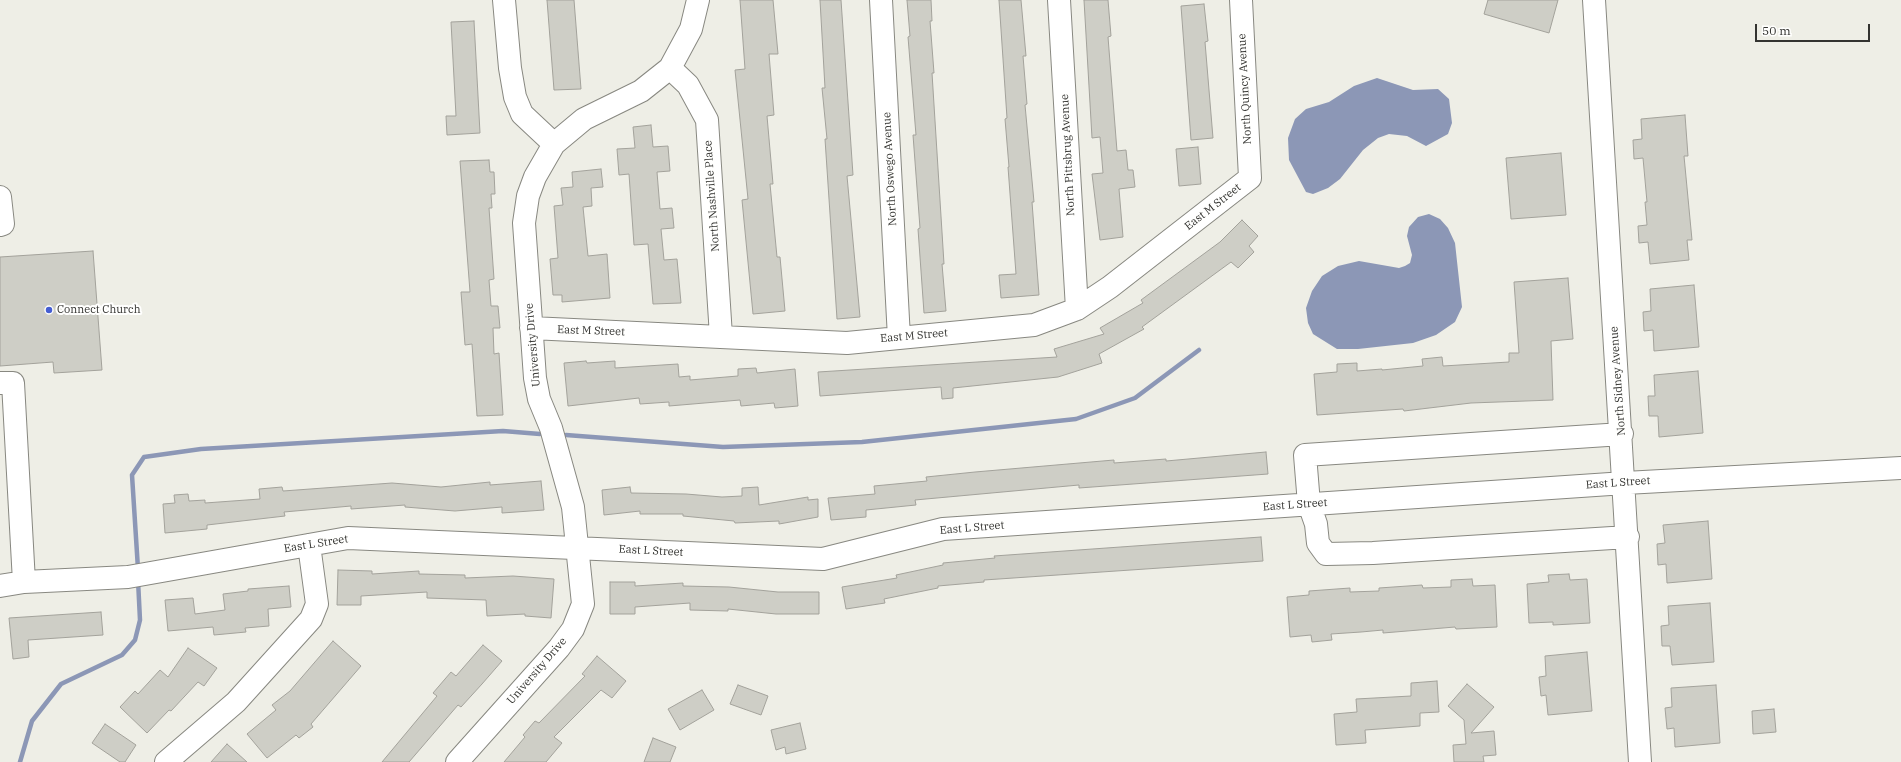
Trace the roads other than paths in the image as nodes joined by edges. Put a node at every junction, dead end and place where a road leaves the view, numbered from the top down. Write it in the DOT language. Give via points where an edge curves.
graph roads {
  1 [pos="504,0"];
  2 [pos="698,0"];
  3 [pos="881,0"];
  4 [pos="1058,0"];
  5 [pos="1241,0"];
  6 [pos="1594,0"];
  7 [pos="670,68"];
  8 [pos="554,144"];
  9 [pos="1250,178"];
  10 [pos="0,197"];
  11 [pos="0,225"];
  12 [pos="1077,309"];
  13 [pos="531,328"];
  14 [pos="721,336"];
  15 [pos="899,338"];
  16 [pos="0,383"];
  17 [pos="1622,434"];
  18 [pos="1901,468"];
  19 [pos="1625,483"];
  20 [pos="1309,504"];
  21 [pos="1628,537"];
  22 [pos="309,545"];
  23 [pos="577,548"];
  24 [pos="24,582"];
  25 [pos="0,586"];
  26 [pos="166,762"];
  27 [pos="457,762"];
  28 [pos="1640,762"];
  1 -- 8 [label="street" via="515,97 522,114"];
  2 -- 7 [label="street, University Drive" via="691,29"];
  3 -- 15 [label="street, North Oswego Avenue"];
  4 -- 12 [label="street, North Pittsbrug Avenue"];
  5 -- 9 [label="street, North Quincy Avenue"];
  6 -- 17 [label="street, North Sidney Avenue"];
  7 -- 8 [label="street, University Drive" via="641,92 584,120"];
  7 -- 14 [label="street, North Nashville Place" via="688,85 707,120"];
  8 -- 13 [label="street, University Drive" via="535,177 528,196 524,223"];
  9 -- 12 [label="street, East M Street" via="1110,287"];
  10 -- 11 [label="street" via="3,224"];
  12 -- 15 [label="street, East M Street" via="1034,325"];
  13 -- 14 [label="street, East M Street"];
  13 -- 23 [label="street, University Drive" via="539,399 551,428 573,507"];
  14 -- 15 [label="street, East M Street" via="847,343"];
  16 -- 24 [label="street" via="13,382"];
  17 -- 19 [label="street, North Sidney Avenue"];
  17 -- 20 [label="street" via="1305,454"];
  18 -- 19 [label="street, East L Street"];
  19 -- 20 [label="street, East L Street"];
  19 -- 21 [label="street, North Sidney Avenue"];
  20 -- 21 [label="street" via="1316,524 1318,543 1326,554"];
  20 -- 23 [label="street, East L Street" via="943,529 823,559"];
  21 -- 28 [label="street, North Sidney Avenue"];
  22 -- 23 [label="street, East L Street" via="348,538"];
  22 -- 24 [label="street, East L Street" via="137,576"];
  22 -- 26 [label="street" via="317,604 311,619 236,702"];
  23 -- 27 [label="street, University Drive" via="583,604 573,629"];
  24 -- 25 [label="street, East L Street"];
}
